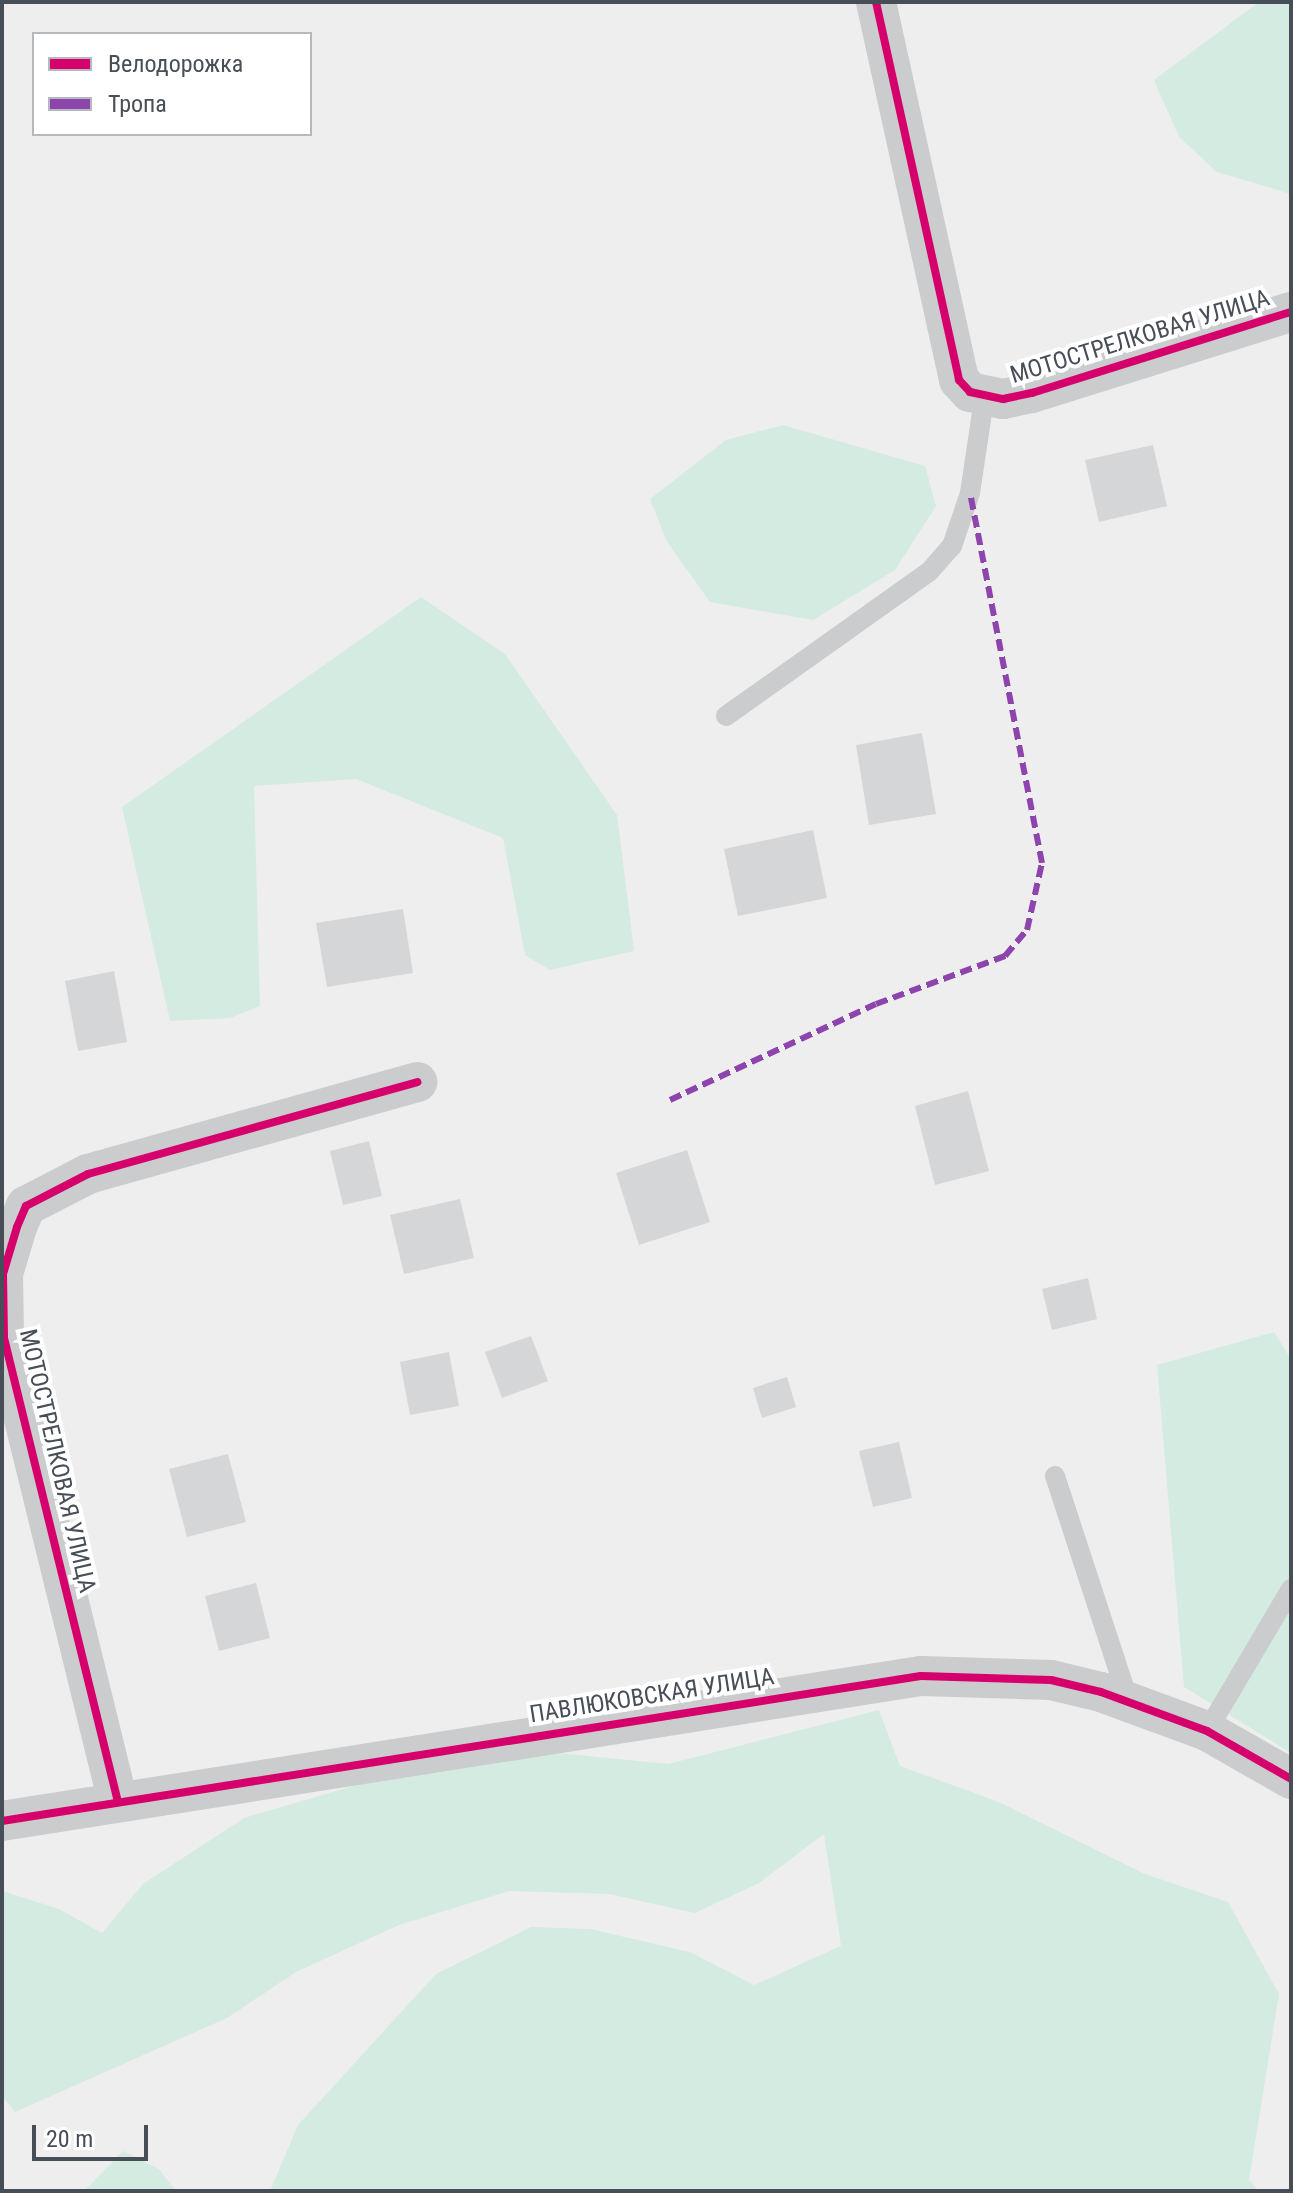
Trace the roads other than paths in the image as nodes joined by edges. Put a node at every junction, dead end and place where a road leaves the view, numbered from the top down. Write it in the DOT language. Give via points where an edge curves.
graph roads {
  1 [pos="876,2"];
  2 [pos="1291,312"];
  3 [pos="972,389"];
  4 [pos="726,716"];
  5 [pos="417,1082"];
  6 [pos="1055,1476"];
  7 [pos="1291,1589"];
  8 [pos="1129,1702"];
  9 [pos="1207,1731"];
  10 [pos="1291,1779"];
  11 [pos="117,1798"];
  12 [pos="2,1821"];
  1 -- 3 [label="street"];
  2 -- 3 [label="street, МОТОСТРЕЛКОВАЯ УЛИЦА" via="1032,393"];
  3 -- 4 [label="lane" via="970,493 952,546 929,572"];
  5 -- 11 [label="street, МОТОСТРЕЛКОВАЯ УЛИЦА" via="88,1174 26,1206 17,1227 3,1274 4,1337"];
  6 -- 8 [label="lane"];
  7 -- 9 [label="lane"];
  8 -- 9 [label="street, ПАВЛЮКОВСКАЯ УЛИЦА"];
  8 -- 11 [label="street, ПАВЛЮКОВСКАЯ УЛИЦА" via="1051,1680 996,1676 860,1682"];
  9 -- 10 [label="street, ПАВЛЮКОВСКАЯ УЛИЦА"];
  11 -- 12 [label="street, ПАВЛЮКОВСКАЯ УЛИЦА"];
}
